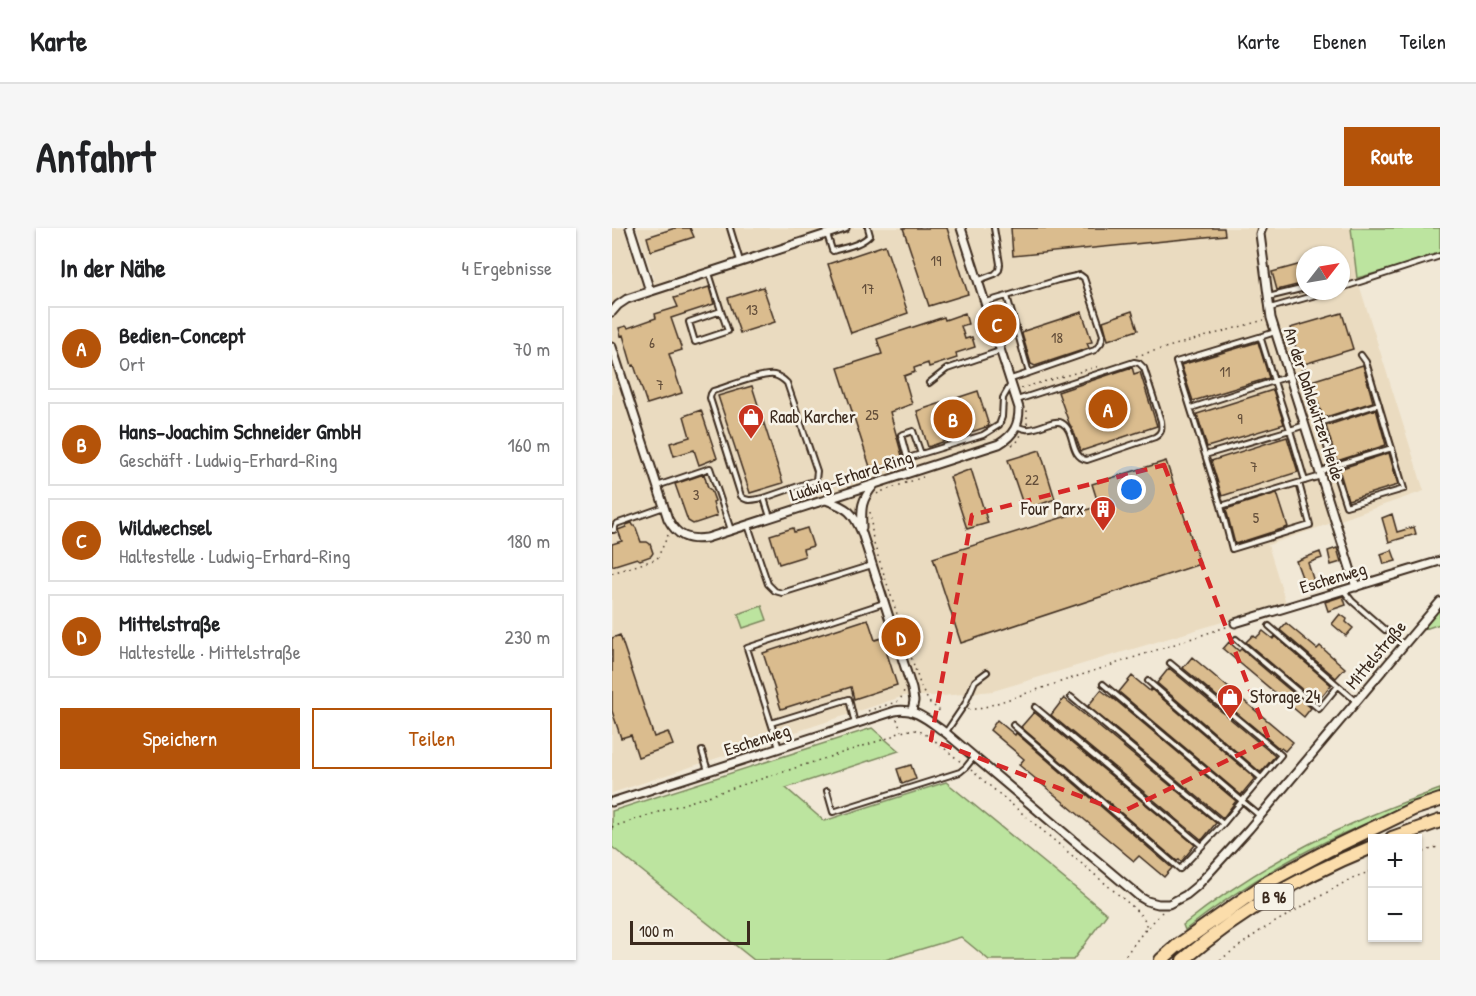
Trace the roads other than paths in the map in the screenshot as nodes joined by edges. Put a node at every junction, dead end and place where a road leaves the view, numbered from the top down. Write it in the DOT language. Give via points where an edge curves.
graph roads {
  1 [pos="630,228"];
  2 [pos="730,228"];
  3 [pos="845,228"];
  4 [pos="868,228"];
  5 [pos="961,228"];
  6 [pos="994,228"];
  7 [pos="1262,228"];
  8 [pos="826,234"];
  9 [pos="1440,256"];
  10 [pos="740,262"];
  11 [pos="709,272"];
  12 [pos="978,280"];
  13 [pos="1350,285"];
  14 [pos="1296,290"];
  15 [pos="650,291"];
  16 [pos="1007,296"];
  17 [pos="1268,297"];
  18 [pos="1298,300"];
  19 [pos="985,302"];
  20 [pos="1270,308"];
  21 [pos="721,311"];
  22 [pos="612,312"];
  23 [pos="1276,332"];
  24 [pos="1259,337"];
  25 [pos="613,351"];
  26 [pos="1001,351"];
  27 [pos="1361,355"];
  28 [pos="1304,372"];
  29 [pos="1029,373"];
  30 [pos="1290,376"];
  31 [pos="1274,381"];
  32 [pos="929,383"];
  33 [pos="1012,384"];
  34 [pos="1021,399"];
  35 [pos="1379,404"];
  36 [pos="1191,408"];
  37 [pos="1320,423"];
  38 [pos="1305,425"];
  39 [pos="1021,428"];
  40 [pos="1290,430"];
  41 [pos="1392,448"];
  42 [pos="921,454"];
  43 [pos="1205,454"];
  44 [pos="908,458"];
  45 [pos="1333,466"];
  46 [pos="911,473"];
  47 [pos="1321,474"];
  48 [pos="1305,481"];
  49 [pos="1299,483"];
  50 [pos="874,485"];
  51 [pos="657,486"];
  52 [pos="764,498"];
  53 [pos="825,500"];
  54 [pos="1221,506"];
  55 [pos="664,507"];
  56 [pos="771,518"];
  57 [pos="748,525"];
  58 [pos="612,530"];
  59 [pos="731,530"];
  60 [pos="862,533"];
  61 [pos="1440,561"];
  62 [pos="873,565"];
  63 [pos="1356,587"];
  64 [pos="1343,591"];
  65 [pos="1440,602"];
  66 [pos="885,603"];
  67 [pos="1235,623"];
  68 [pos="1269,627"];
  69 [pos="1386,630"];
  70 [pos="1236,639"];
  71 [pos="1170,663"];
  72 [pos="987,672"];
  73 [pos="1148,681"];
  74 [pos="1103,684"];
  75 [pos="1338,686"];
  76 [pos="1071,697"];
  77 [pos="1356,701"];
  78 [pos="1035,707"];
  79 [pos="912,711"];
  80 [pos="771,723"];
  81 [pos="855,724"];
  82 [pos="1013,725"];
  83 [pos="946,733"];
  84 [pos="779,748"];
  85 [pos="702,751"];
  86 [pos="974,757"];
  87 [pos="708,771"];
  88 [pos="1261,778"];
  89 [pos="827,791"];
  90 [pos="1440,800"];
  91 [pos="1242,801"];
  92 [pos="612,802"];
  93 [pos="1440,806"];
  94 [pos="1260,816"];
  95 [pos="1440,821"];
  96 [pos="1223,824"];
  97 [pos="1377,828"];
  98 [pos="1403,834"];
  99 [pos="1202,846"];
  100 [pos="1368,848"];
  101 [pos="1161,960"];
  102 [pos="1183,960"];
  1 -- 15 [label="street"];
  2 -- 10 [label="lane"];
  3 -- 8 [label="street"];
  4 -- 8 [label="lane" via="870,235 866,239 834,251"];
  5 -- 12 [label="street"];
  6 -- 12 [label="lane" via="999,270"];
  7 -- 17 [label="street, An der Dahlewitzer Heide"];
  8 -- 10 [label="street"];
  9 -- 13 [label="lane"];
  10 -- 11 [label="street"];
  11 -- 15 [label="street"];
  11 -- 21 [label="lane"];
  12 -- 19 [label="street"];
  14 -- 17 [label="lane"];
  15 -- 22 [label="street" via="627,299"];
  16 -- 19 [label="lane"];
  16 -- 29 [label="lane"];
  16 -- 29 [label="lane" via="1080,275 1103,335 1095,350"];
  17 -- 20 [label="street, An der Dahlewitzer Heide"];
  18 -- 20 [label="lane"];
  19 -- 26 [label="street"];
  20 -- 23 [label="street, An der Dahlewitzer Heide"];
  21 -- 21 [label="lane" via="689,322 695,342 728,332"];
  23 -- 24 [label="lane"];
  23 -- 30 [label="street, An der Dahlewitzer Heide"];
  24 -- 31 [label="lane"];
  24 -- 36 [label="lane" via="1176,362"];
  25 -- 51 [label="street"];
  26 -- 32 [label="lane" via="947,369"];
  26 -- 33 [label="street"];
  27 -- 35 [label="lane"];
  28 -- 37 [label="lane"];
  29 -- 33 [label="lane"];
  30 -- 31 [label="lane"];
  30 -- 38 [label="street, An der Dahlewitzer Heide"];
  31 -- 36 [label="lane"];
  31 -- 40 [label="lane"];
  33 -- 34 [label="street"];
  33 -- 42 [label="lane" via="1003,398 999,425 983,435"];
  34 -- 39 [label="street"];
  34 -- 39 [label="lane" via="1139,363 1144,368 1162,429 1155,437 1087,460 1077,455 1068,428 1062,423"];
  35 -- 37 [label="lane"];
  35 -- 41 [label="lane"];
  36 -- 43 [label="lane"];
  37 -- 45 [label="lane"];
  38 -- 40 [label="lane"];
  38 -- 47 [label="street, An der Dahlewitzer Heide"];
  39 -- 46 [label="street, Ludwig-Erhard-Ring" via="999,444"];
  40 -- 43 [label="lane"];
  40 -- 48 [label="lane"];
  41 -- 45 [label="lane"];
  41 -- 45 [label="lane" via="1404,489 1346,506"];
  42 -- 44 [label="lane"];
  42 -- 44 [label="lane" via="913,431 901,435"];
  43 -- 54 [label="lane"];
  44 -- 46 [label="lane"];
  45 -- 47 [label="lane"];
  46 -- 50 [label="street, Ludwig-Erhard-Ring"];
  47 -- 48 [label="lane"];
  47 -- 63 [label="street, An der Dahlewitzer Heide"];
  48 -- 49 [label="lane"];
  49 -- 54 [label="lane"];
  49 -- 54 [label="lane" via="1310,525 1232,549"];
  50 -- 53 [label="street, Ludwig-Erhard-Ring"];
  50 -- 60 [label="street" via="861,508"];
  51 -- 55 [label="street"];
  51 -- 59 [label="lane" via="710,468"];
  52 -- 52 [label="lane" via="817,477 787,383 773,374 713,391 710,398 741,496 744,500"];
  52 -- 56 [label="lane"];
  53 -- 56 [label="street, Ludwig-Erhard-Ring"];
  53 -- 60 [label="street" via="850,512"];
  55 -- 58 [label="lane" via="616,524"];
  55 -- 59 [label="street, Ludwig-Erhard-Ring" via="672,527 689,539"];
  56 -- 57 [label="street, Ludwig-Erhard-Ring"];
  57 -- 59 [label="street, Ludwig-Erhard-Ring"];
  57 -- 62 [label="lane" via="768,584 778,593"];
  60 -- 62 [label="street"];
  61 -- 63 [label="street, Eschenweg"];
  62 -- 66 [label="street"];
  63 -- 64 [label="street, Eschenweg"];
  64 -- 67 [label="street, Eschenweg"];
  64 -- 69 [label="lane"];
  65 -- 77 [label="street, Mittelstraße"];
  66 -- 79 [label="street" via="912,688"];
  66 -- 80 [label="lane" via="747,648"];
  68 -- 75 [label="lane"];
  70 -- 75 [label="lane" via="1319,709"];
  71 -- 88 [label="lane" via="1281,754"];
  72 -- 83 [label="lane" via="975,681"];
  73 -- 88 [label="lane"];
  74 -- 91 [label="lane"];
  75 -- 77 [label="lane"];
  76 -- 96 [label="lane"];
  77 -- 94 [label="street, Mittelstraße"];
  78 -- 99 [label="lane"];
  79 -- 81 [label="street, Eschenweg" via="903,709"];
  79 -- 83 [label="street"];
  80 -- 81 [label="lane" via="849,699"];
  80 -- 84 [label="lane"];
  81 -- 84 [label="street, Eschenweg"];
  82 -- 99 [label="lane" via="1180,869"];
  83 -- 86 [label="street"];
  84 -- 87 [label="street, Eschenweg"];
  85 -- 87 [label="lane"];
  86 -- 89 [label="lane" via="960,772 833,812"];
  86 -- 94 [label="street, Mittelstraße" via="1140,897 1158,904 1169,904 1197,886"];
  87 -- 92 [label="street, Eschenweg"];
  88 -- 91 [label="lane"];
  90 -- 97 [label="highway"];
  91 -- 94 [label="lane"];
  91 -- 96 [label="lane"];
  93 -- 97 [label="highway, B 96"];
  95 -- 98 [label="highway"];
  96 -- 99 [label="lane"];
  97 -- 101 [label="highway, B 96" via="1268,882"];
  100 -- 102 [label="highway, B 96" via="1279,894"];
}
